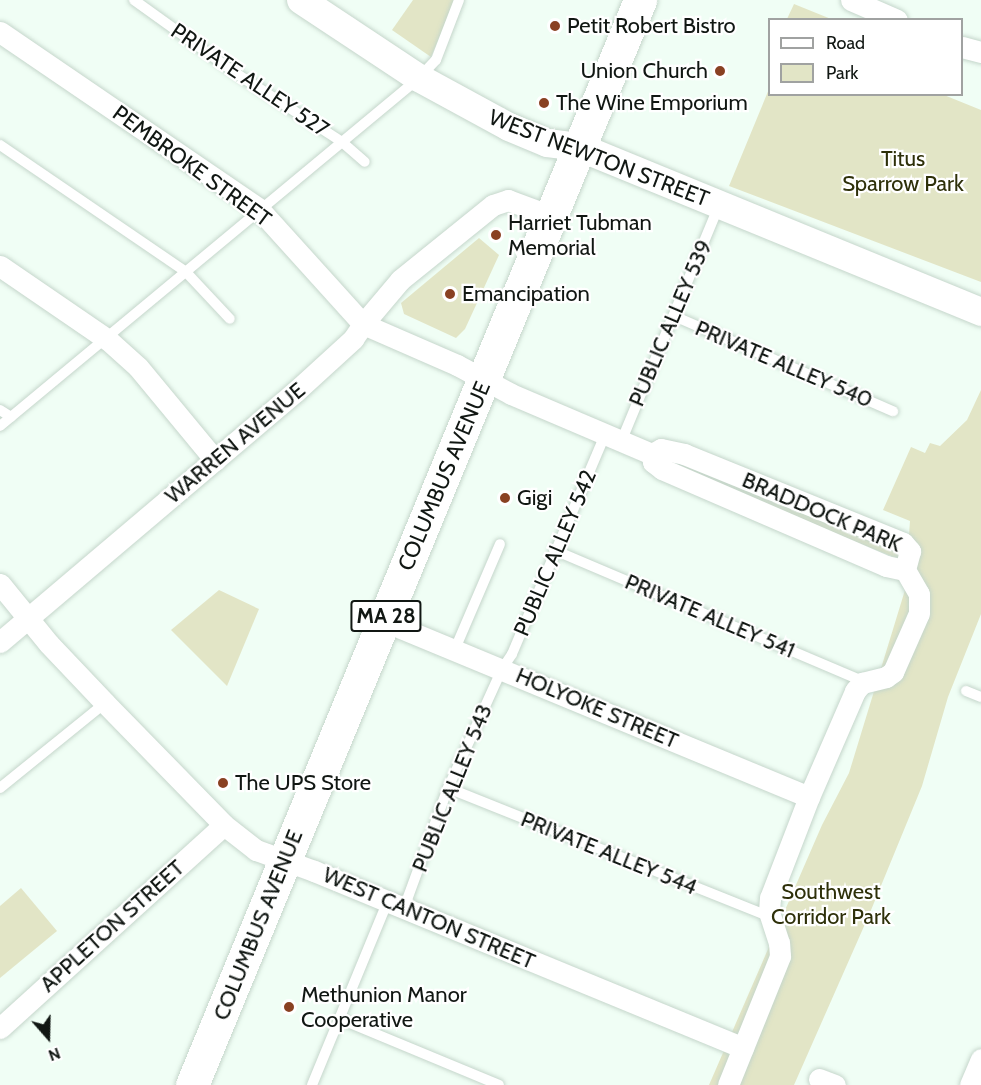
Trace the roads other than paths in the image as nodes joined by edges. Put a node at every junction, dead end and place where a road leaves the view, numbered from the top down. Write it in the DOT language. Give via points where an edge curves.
graph roads {
  1 [pos="134,0"];
  2 [pos="301,0"];
  3 [pos="459,0"];
  4 [pos="640,0"];
  5 [pos="852,0"];
  6 [pos="892,18"];
  7 [pos="0,32"];
  8 [pos="419,78"];
  9 [pos="342,142"];
  10 [pos="0,145"];
  11 [pos="579,147"];
  12 [pos="364,162"];
  13 [pos="719,204"];
  14 [pos="259,209"];
  15 [pos="551,216"];
  16 [pos="0,266"];
  17 [pos="186,272"];
  18 [pos="981,312"];
  19 [pos="674,316"];
  20 [pos="230,319"];
  21 [pos="363,324"];
  22 [pos="107,339"];
  23 [pos="483,381"];
  24 [pos="0,410"];
  25 [pos="893,411"];
  26 [pos="11,417"];
  27 [pos="0,426"];
  28 [pos="613,439"];
  29 [pos="215,460"];
  30 [pos="500,544"];
  31 [pos="554,550"];
  32 [pos="0,584"];
  33 [pos="27,618"];
  34 [pos="384,621"];
  35 [pos="0,642"];
  36 [pos="455,650"];
  37 [pos="502,669"];
  38 [pos="865,682"];
  39 [pos="966,691"];
  40 [pos="981,697"];
  41 [pos="105,703"];
  42 [pos="0,788"];
  43 [pos="448,789"];
  44 [pos="809,797"];
  45 [pos="224,825"];
  46 [pos="285,860"];
  47 [pos="396,905"];
  48 [pos="770,917"];
  49 [pos="340,1018"];
  50 [pos="0,1028"];
  51 [pos="743,1048"];
  52 [pos="981,1059"];
  53 [pos="192,1085"];
  54 [pos="312,1085"];
  55 [pos="499,1085"];
  56 [pos="728,1085"];
  57 [pos="970,1085"];
  1 -- 9 [label="lane, PRIVATE ALLEY 527" via="237,74"];
  2 -- 8 [label="main road, WEST NEWTON STREET"];
  3 -- 8 [label="lane" via="436,60"];
  4 -- 11 [label="main road, COLUMBUS AVENUE / MA 28"];
  5 -- 6 [label="street"];
  7 -- 14 [label="street, PEMBROKE STREET"];
  8 -- 9 [label="lane"];
  8 -- 11 [label="main road, WEST NEWTON STREET" via="509,127 548,143"];
  9 -- 12 [label="lane, PRIVATE ALLEY 527"];
  9 -- 14 [label="lane"];
  10 -- 17 [label="lane"];
  11 -- 13 [label="main road, WEST NEWTON STREET"];
  11 -- 15 [label="main road, COLUMBUS AVENUE / MA 28"];
  13 -- 18 [label="main road, WEST NEWTON STREET"];
  13 -- 19 [label="lane, PUBLIC ALLEY 539"];
  14 -- 17 [label="lane"];
  14 -- 21 [label="street, PEMBROKE STREET"];
  15 -- 21 [label="street, WARREN AVENUE" via="508,200 493,205 400,280"];
  15 -- 23 [label="main road, COLUMBUS AVENUE / MA 28"];
  16 -- 22 [label="street"];
  17 -- 20 [label="lane"];
  17 -- 22 [label="lane"];
  19 -- 25 [label="lane, PRIVATE ALLEY 540"];
  19 -- 28 [label="lane, PUBLIC ALLEY 539"];
  21 -- 23 [label="street" via="457,365"];
  21 -- 29 [label="street, WARREN AVENUE" via="344,348"];
  22 -- 26 [label="lane"];
  22 -- 29 [label="street" via="138,367"];
  23 -- 28 [label="street, BRADDOCK PARK"];
  23 -- 34 [label="main road, COLUMBUS AVENUE / MA 28"];
  24 -- 26 [label="lane"];
  26 -- 27 [label="lane"];
  28 -- 31 [label="lane, PUBLIC ALLEY 542"];
  28 -- 38 [label="street, BRADDOCK PARK" via="652,454 661,449 684,454 903,543 910,551 905,570 919,594 919,613 893,672"];
  29 -- 33 [label="street, WARREN AVENUE"];
  30 -- 36 [label="lane"];
  31 -- 37 [label="lane, PUBLIC ALLEY 542" via="512,654"];
  31 -- 38 [label="lane, PRIVATE ALLEY 541"];
  32 -- 33 [label="street, WEST CANTON STREET"];
  33 -- 35 [label="street, WARREN AVENUE"];
  33 -- 41 [label="street, WEST CANTON STREET"];
  34 -- 36 [label="street, HOLYOKE STREET"];
  34 -- 46 [label="main road, COLUMBUS AVENUE / MA 28"];
  36 -- 37 [label="street, HOLYOKE STREET"];
  37 -- 43 [label="lane, PUBLIC ALLEY 543"];
  37 -- 44 [label="street, HOLYOKE STREET"];
  38 -- 44 [label="street" via="852,696"];
  39 -- 40 [label="lane"];
  41 -- 42 [label="lane"];
  41 -- 45 [label="street, WEST CANTON STREET"];
  43 -- 47 [label="lane, PUBLIC ALLEY 543"];
  43 -- 48 [label="lane, PRIVATE ALLEY 544"];
  44 -- 48 [label="street" via="770,898"];
  45 -- 46 [label="street, WEST CANTON STREET" via="256,850"];
  45 -- 50 [label="street, APPLETON STREET"];
  46 -- 47 [label="street, WEST CANTON STREET"];
  46 -- 53 [label="main road, COLUMBUS AVENUE / MA 28"];
  47 -- 49 [label="lane, PUBLIC ALLEY 543"];
  47 -- 51 [label="street, WEST CANTON STREET"];
  48 -- 51 [label="street" via="780,956"];
  49 -- 54 [label="lane, PUBLIC ALLEY 543"];
  49 -- 55 [label="lane"];
  51 -- 56 [label="street"];
  52 -- 57 [label="street"];
}
